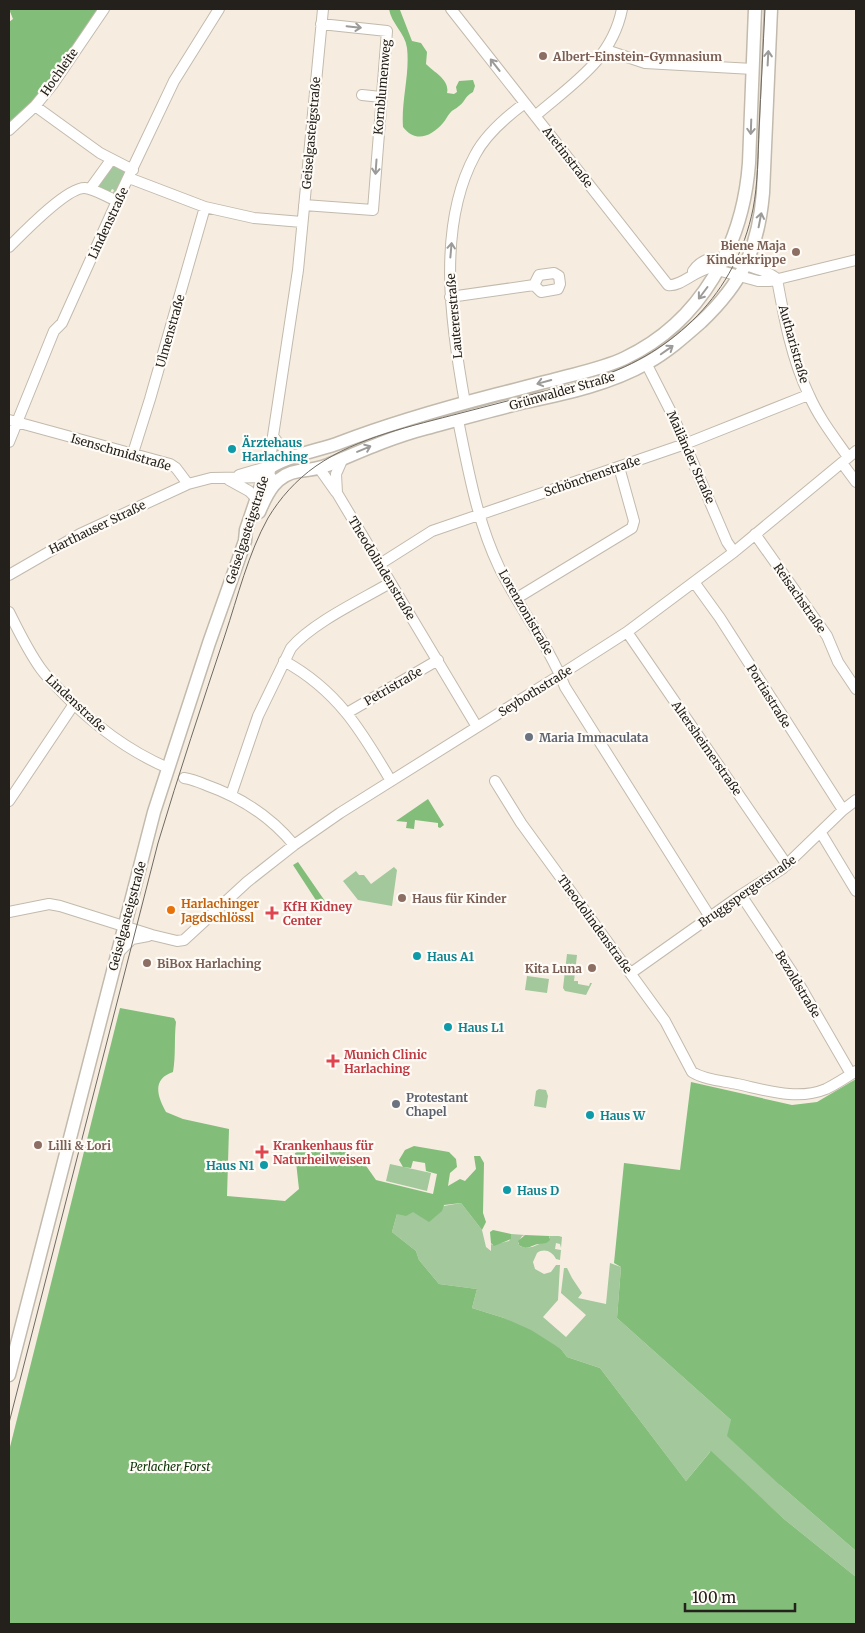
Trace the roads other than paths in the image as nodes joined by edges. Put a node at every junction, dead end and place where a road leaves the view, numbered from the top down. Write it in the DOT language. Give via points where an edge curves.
graph roads {
  1 [pos="104,9"];
  2 [pos="219,9"];
  3 [pos="323,9"];
  4 [pos="451,9"];
  5 [pos="622,9"];
  6 [pos="755,9"];
  7 [pos="771,9"];
  8 [pos="321,24"];
  9 [pos="606,50"];
  10 [pos="753,69"];
  11 [pos="362,95"];
  12 [pos="381,97"];
  13 [pos="525,104"];
  14 [pos="35,106"];
  15 [pos="535,116"];
  16 [pos="9,130"];
  17 [pos="111,160"];
  18 [pos="131,174"];
  19 [pos="90,189"];
  20 [pos="117,201"];
  21 [pos="304,204"];
  22 [pos="204,207"];
  23 [pos="302,222"];
  24 [pos="9,247"];
  25 [pos="856,260"];
  26 [pos="721,265"];
  27 [pos="742,271"];
  28 [pos="777,279"];
  29 [pos="534,285"];
  30 [pos="450,297"];
  31 [pos="646,363"];
  32 [pos="808,395"];
  33 [pos="465,403"];
  34 [pos="458,420"];
  35 [pos="13,422"];
  36 [pos="273,436"];
  37 [pos="9,442"];
  38 [pos="685,444"];
  39 [pos="319,449"];
  40 [pos="133,454"];
  41 [pos="295,457"];
  42 [pos="849,457"];
  43 [pos="343,458"];
  44 [pos="319,468"];
  45 [pos="619,468"];
  46 [pos="271,475"];
  47 [pos="226,478"];
  48 [pos="856,482"];
  49 [pos="188,484"];
  50 [pos="337,493"];
  51 [pos="262,495"];
  52 [pos="480,515"];
  53 [pos="755,534"];
  54 [pos="245,541"];
  55 [pos="734,552"];
  56 [pos="380,564"];
  57 [pos="9,575"];
  58 [pos="694,582"];
  59 [pos="390,583"];
  60 [pos="517,598"];
  61 [pos="9,612"];
  62 [pos="627,632"];
  63 [pos="438,660"];
  64 [pos="284,661"];
  65 [pos="560,675"];
  66 [pos="856,689"];
  67 [pos="74,704"];
  68 [pos="347,713"];
  69 [pos="478,727"];
  70 [pos="168,768"];
  71 [pos="184,778"];
  72 [pos="391,781"];
  73 [pos="495,782"];
  74 [pos="231,795"];
  75 [pos="856,800"];
  76 [pos="9,801"];
  77 [pos="843,810"];
  78 [pos="821,833"];
  79 [pos="294,846"];
  80 [pos="787,865"];
  81 [pos="856,890"];
  82 [pos="742,895"];
  83 [pos="9,912"];
  84 [pos="710,917"];
  85 [pos="124,926"];
  86 [pos="152,935"];
  87 [pos="116,956"];
  88 [pos="631,973"];
  89 [pos="854,1073"];
  90 [pos="9,1375"];
  1 -- 14 [label="street, Hochleite"];
  2 -- 18 [label="street, Lindenstraße" via="174,81"];
  3 -- 8 [label="street, Geiselgasteigstraße"];
  13 -- 4 [label="street, Aretinstraße, one-way"];
  5 -- 9 [label="street"];
  6 -- 10 [label="main road, Grünwalder Straße"];
  27 -- 7 [label="main road, Grünwalder Straße, one-way" via="755,241 762,212"];
  8 -- 12 [label="street, Kornblumenweg, one-way" via="387,31"];
  8 -- 21 [label="street, Geiselgasteigstraße"];
  9 -- 10 [label="street" via="645,63"];
  9 -- 15 [label="street" via="592,68"];
  10 -- 26 [label="main road, Grünwalder Straße, one-way" via="747,186 741,217"];
  11 -- 12 [label="street"];
  12 -- 21 [label="street, Kornblumenweg, one-way" via="373,210"];
  13 -- 15 [label="street, Aretinstraße"];
  30 -- 13 [label="street, Lautererstraße, one-way" via="449,272 456,212 466,174 483,142 509,115"];
  14 -- 16 [label="street, Hochleite"];
  14 -- 17 [label="street"];
  15 -- 26 [label="street, Aretinstraße" via="668,285 676,285 704,268"];
  17 -- 18 [label="street"];
  17 -- 19 [label="street"];
  18 -- 20 [label="street, Lindenstraße"];
  18 -- 22 [label="street"];
  19 -- 20 [label="street"];
  19 -- 24 [label="street" via="66,195"];
  20 -- 35 [label="street, Lindenstraße"];
  21 -- 23 [label="street, Geiselgasteigstraße"];
  22 -- 23 [label="street" via="254,218"];
  22 -- 40 [label="street, Ulmenstraße"];
  23 -- 36 [label="street, Geiselgasteigstraße"];
  25 -- 28 [label="street"];
  26 -- 27 [label="street"];
  26 -- 33 [label="main road, Grünwalder Straße, one-way" via="708,288 686,315 665,334 633,354 591,370"];
  27 -- 28 [label="street" via="770,273"];
  31 -- 27 [label="main road, Grünwalder Straße, one-way" via="675,345 702,320 729,292"];
  28 -- 32 [label="street, Autharistraße" via="793,349"];
  29 -- 30 [label="street"];
  30 -- 33 [label="street, Lautererstraße"];
  31 -- 34 [label="main road, Grünwalder Straße" via="607,381"];
  31 -- 38 [label="street, Mailänder Straße"];
  32 -- 38 [label="street, Schönchenstraße"];
  32 -- 42 [label="street, Autharistraße" via="824,424"];
  33 -- 39 [label="main road, Grünwalder Straße" via="391,423"];
  43 -- 34 [label="main road, Grünwalder Straße, one-way" via="397,437"];
  34 -- 52 [label="street, Lorenzonistraße"];
  35 -- 37 [label="street, Lindenstraße"];
  35 -- 40 [label="street, Isenschmidstraße"];
  36 -- 41 [label="street"];
  36 -- 46 [label="street, Geiselgasteigstraße"];
  38 -- 45 [label="street, Schönchenstraße"];
  38 -- 55 [label="street, Mailänder Straße"];
  39 -- 41 [label="main road, Grünwalder Straße"];
  39 -- 44 [label="main road" via="315,460"];
  40 -- 49 [label="street, Isenschmidstraße" via="176,468"];
  41 -- 46 [label="main road, Grünwalder Straße"];
  42 -- 48 [label="street, Autharistraße"];
  42 -- 53 [label="street, Seybothstraße"];
  43 -- 44 [label="main road, Grünwalder Straße"];
  43 -- 50 [label="street" via="336,474"];
  44 -- 46 [label="main road, Grünwalder Straße"];
  44 -- 50 [label="street, Theodolindenstraße"];
  45 -- 52 [label="street, Schönchenstraße"];
  45 -- 60 [label="street" via="634,521 632,528"];
  46 -- 47 [label="street"];
  46 -- 51 [label="main road, Grünwalder Straße"];
  46 -- 51 [label="main road, Geiselgasteigstraße"];
  47 -- 49 [label="street"];
  47 -- 51 [label="street"];
  49 -- 57 [label="street, Harthauser Straße" via="80,534"];
  50 -- 56 [label="street, Theodolindenstraße"];
  51 -- 54 [label="main road, Grünwalder Straße"];
  52 -- 56 [label="street, Schönchenstraße" via="432,531"];
  52 -- 60 [label="street, Lorenzonistraße" via="499,566"];
  53 -- 55 [label="street, Seybothstraße"];
  53 -- 66 [label="street, Reisachstraße" via="827,636 838,662"];
  54 -- 70 [label="main road, Geiselgasteigstraße"];
  55 -- 58 [label="street, Seybothstraße"];
  56 -- 59 [label="street, Theodolindenstraße"];
  58 -- 62 [label="street, Seybothstraße"];
  58 -- 77 [label="street, Portiastraße"];
  59 -- 63 [label="street, Theodolindenstraße"];
  59 -- 64 [label="street" via="298,639"];
  60 -- 65 [label="street, Lorenzonistraße"];
  61 -- 67 [label="street, Lindenstraße" via="43,672"];
  62 -- 65 [label="street, Seybothstraße"];
  62 -- 80 [label="street, Altersheimerstraße"];
  63 -- 68 [label="street, Petristraße"];
  63 -- 69 [label="street, Theodolindenstraße"];
  64 -- 68 [label="street" via="306,673"];
  64 -- 74 [label="street" via="258,716"];
  65 -- 69 [label="street, Seybothstraße"];
  65 -- 84 [label="street, Lorenzonistraße"];
  67 -- 70 [label="street, Lindenstraße" via="115,738"];
  67 -- 76 [label="street"];
  68 -- 72 [label="street"];
  69 -- 72 [label="street, Seybothstraße"];
  70 -- 85 [label="main road, Geiselgasteigstraße"];
  71 -- 74 [label="street"];
  72 -- 79 [label="street, Seybothstraße"];
  73 -- 88 [label="street, Theodolindenstraße" via="521,823"];
  74 -- 79 [label="street" via="269,820"];
  75 -- 77 [label="street, Bruggspergerstraße"];
  77 -- 78 [label="street, Bruggspergerstraße"];
  78 -- 80 [label="street, Bruggspergerstraße"];
  78 -- 81 [label="street"];
  79 -- 86 [label="street, Seybothstraße" via="244,884 189,937 180,941"];
  80 -- 82 [label="street, Bruggspergerstraße"];
  82 -- 84 [label="street, Bruggspergerstraße"];
  82 -- 89 [label="street, Bezoldstraße"];
  83 -- 85 [label="street" via="48,904"];
  84 -- 88 [label="street, Bruggspergerstraße"];
  85 -- 86 [label="street"];
  85 -- 87 [label="main road, Geiselgasteigstraße"];
  86 -- 87 [label="street" via="132,939"];
  87 -- 90 [label="main road, Geiselgasteigstraße"];
  88 -- 89 [label="street, Theodolindenstraße" via="668,1025 694,1074 795,1095 826,1089"];
}
